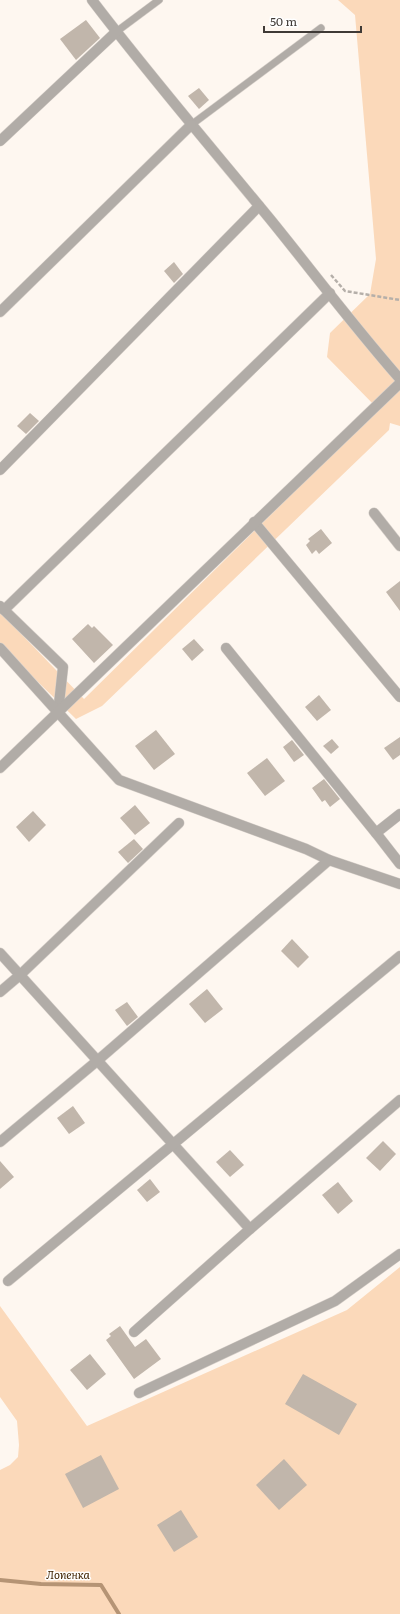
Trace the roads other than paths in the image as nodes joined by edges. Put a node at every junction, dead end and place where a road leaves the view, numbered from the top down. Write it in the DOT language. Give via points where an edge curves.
graph roads {
  1 [pos="92,0"];
  2 [pos="158,0"];
  3 [pos="321,28"];
  4 [pos="116,32"];
  5 [pos="191,125"];
  6 [pos="0,141"];
  7 [pos="259,206"];
  8 [pos="330,293"];
  9 [pos="0,312"];
  10 [pos="400,380"];
  11 [pos="400,383"];
  12 [pos="0,470"];
  13 [pos="374,513"];
  14 [pos="254,522"];
  15 [pos="400,546"];
  16 [pos="2,608"];
  17 [pos="0,648"];
  18 [pos="226,648"];
  19 [pos="400,697"];
  20 [pos="58,713"];
  21 [pos="0,768"];
  22 [pos="400,814"];
  23 [pos="180,823"];
  24 [pos="376,833"];
  25 [pos="329,860"];
  26 [pos="400,864"];
  27 [pos="400,884"];
  28 [pos="0,953"];
  29 [pos="400,956"];
  30 [pos="20,975"];
  31 [pos="0,992"];
  32 [pos="97,1061"];
  33 [pos="400,1100"];
  34 [pos="0,1142"];
  35 [pos="173,1144"];
  36 [pos="250,1229"];
  37 [pos="400,1254"];
  38 [pos="8,1281"];
  39 [pos="134,1332"];
  40 [pos="139,1393"];
  1 -- 4 [label="street"];
  2 -- 4 [label="lane"];
  3 -- 5 [label="lane"];
  4 -- 5 [label="street"];
  4 -- 6 [label="street"];
  5 -- 7 [label="street"];
  5 -- 9 [label="street"];
  7 -- 8 [label="street"];
  7 -- 12 [label="street"];
  8 -- 10 [label="street"];
  8 -- 16 [label="street"];
  11 -- 14 [label="street"];
  13 -- 15 [label="street"];
  14 -- 19 [label="street"];
  14 -- 20 [label="street"];
  16 -- 20 [label="street" via="63,667"];
  17 -- 20 [label="street"];
  18 -- 24 [label="street"];
  20 -- 21 [label="street"];
  20 -- 25 [label="street" via="119,780 306,849"];
  22 -- 24 [label="street"];
  23 -- 30 [label="street"];
  24 -- 26 [label="street"];
  25 -- 27 [label="street"];
  25 -- 32 [label="street"];
  28 -- 30 [label="street"];
  29 -- 35 [label="street"];
  30 -- 31 [label="street"];
  30 -- 32 [label="street"];
  32 -- 34 [label="street"];
  32 -- 35 [label="street"];
  33 -- 36 [label="street"];
  35 -- 36 [label="street"];
  35 -- 38 [label="street"];
  36 -- 39 [label="street"];
  37 -- 40 [label="street" via="335,1301"];
}
